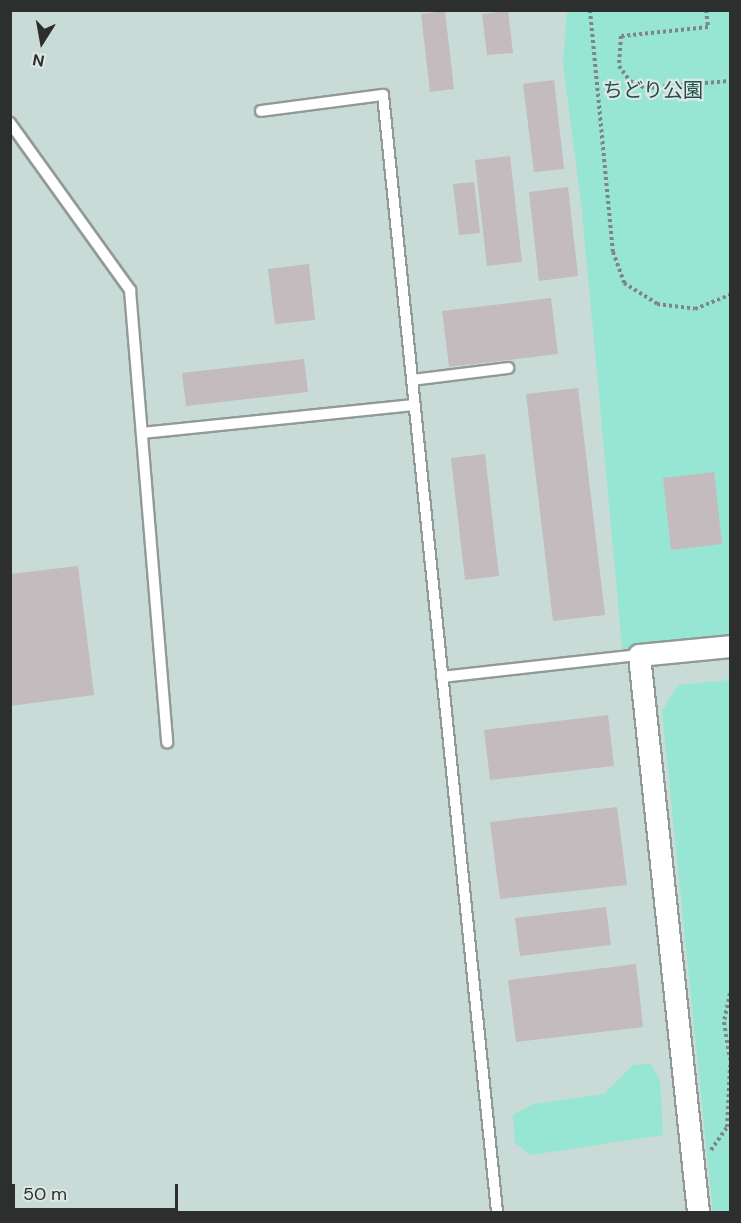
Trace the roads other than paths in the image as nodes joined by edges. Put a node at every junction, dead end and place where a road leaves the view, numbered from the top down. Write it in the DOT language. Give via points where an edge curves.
graph roads {
  1 [pos="261,111"];
  2 [pos="10,123"];
  3 [pos="508,369"];
  4 [pos="412,380"];
  5 [pos="414,405"];
  6 [pos="142,433"];
  7 [pos="730,646"];
  8 [pos="639,655"];
  9 [pos="442,676"];
  10 [pos="167,742"];
  11 [pos="497,1212"];
  12 [pos="698,1212"];
  1 -- 4 [label="lane" via="382,95"];
  2 -- 6 [label="lane" via="130,290"];
  3 -- 4 [label="lane"];
  4 -- 5 [label="lane"];
  5 -- 6 [label="lane"];
  5 -- 9 [label="lane"];
  6 -- 10 [label="lane"];
  7 -- 8 [label="street"];
  8 -- 9 [label="lane"];
  8 -- 12 [label="street"];
  9 -- 11 [label="lane"];
}
